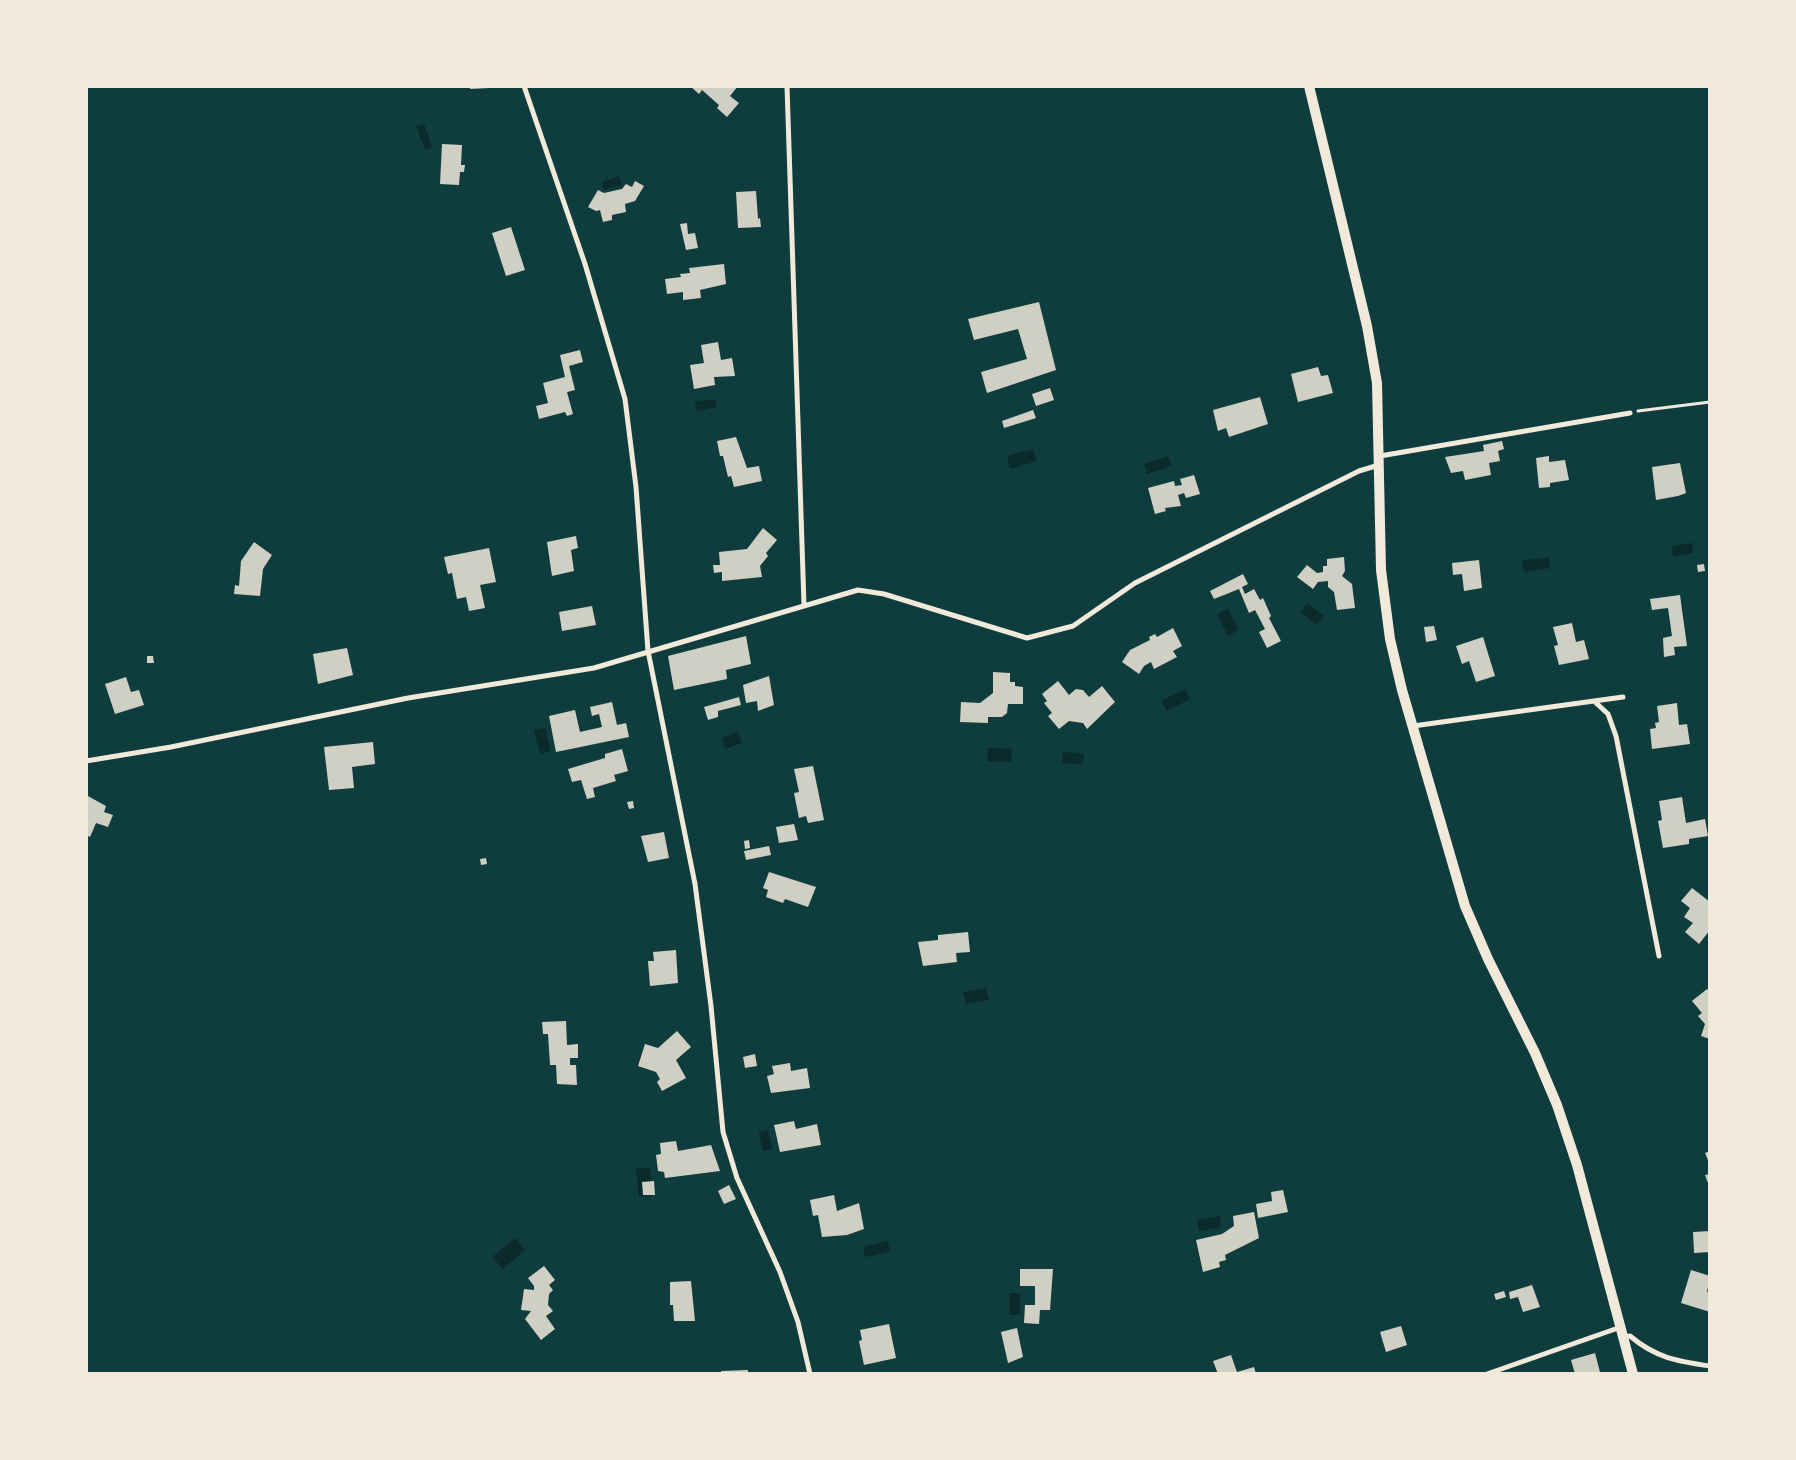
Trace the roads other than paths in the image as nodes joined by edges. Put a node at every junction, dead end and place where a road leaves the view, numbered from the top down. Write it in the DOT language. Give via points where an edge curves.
graph roads {
  1 [pos="524,86"];
  2 [pos="787,86"];
  3 [pos="1309,86"];
  4 [pos="1630,412"];
  5 [pos="1380,460"];
  6 [pos="804,605"];
  7 [pos="648,651"];
  8 [pos="1623,697"];
  9 [pos="1594,701"];
  10 [pos="1412,726"];
  11 [pos="86,761"];
  12 [pos="1659,956"];
  13 [pos="1622,1332"];
  14 [pos="1710,1366"];
  15 [pos="810,1374"];
  16 [pos="1487,1374"];
  17 [pos="1633,1374"];
  1 -- 7 [label="street" via="585,264 625,399 636,487"];
  2 -- 6 [label="street"];
  3 -- 5 [label="main road" via="1367,326 1377,383"];
  4 -- 5 [label="street"];
  5 -- 6 [label="street" via="1135,583 1073,626 1027,638 884,594 858,590"];
  5 -- 10 [label="main road" via="1379,530 1384,604"];
  6 -- 7 [label="street"];
  7 -- 11 [label="street" via="594,668 408,698 171,747"];
  7 -- 15 [label="street" via="696,884 724,1132 737,1178 780,1272 798,1322"];
  8 -- 9 [label="street"];
  9 -- 10 [label="street"];
  9 -- 12 [label="street" via="1608,714 1616,736"];
  10 -- 13 [label="main road" via="1465,906 1557,1105 1577,1165"];
  13 -- 14 [label="street" via="1645,1348 1670,1359"];
  13 -- 16 [label="street"];
  13 -- 17 [label="main road"];
}
